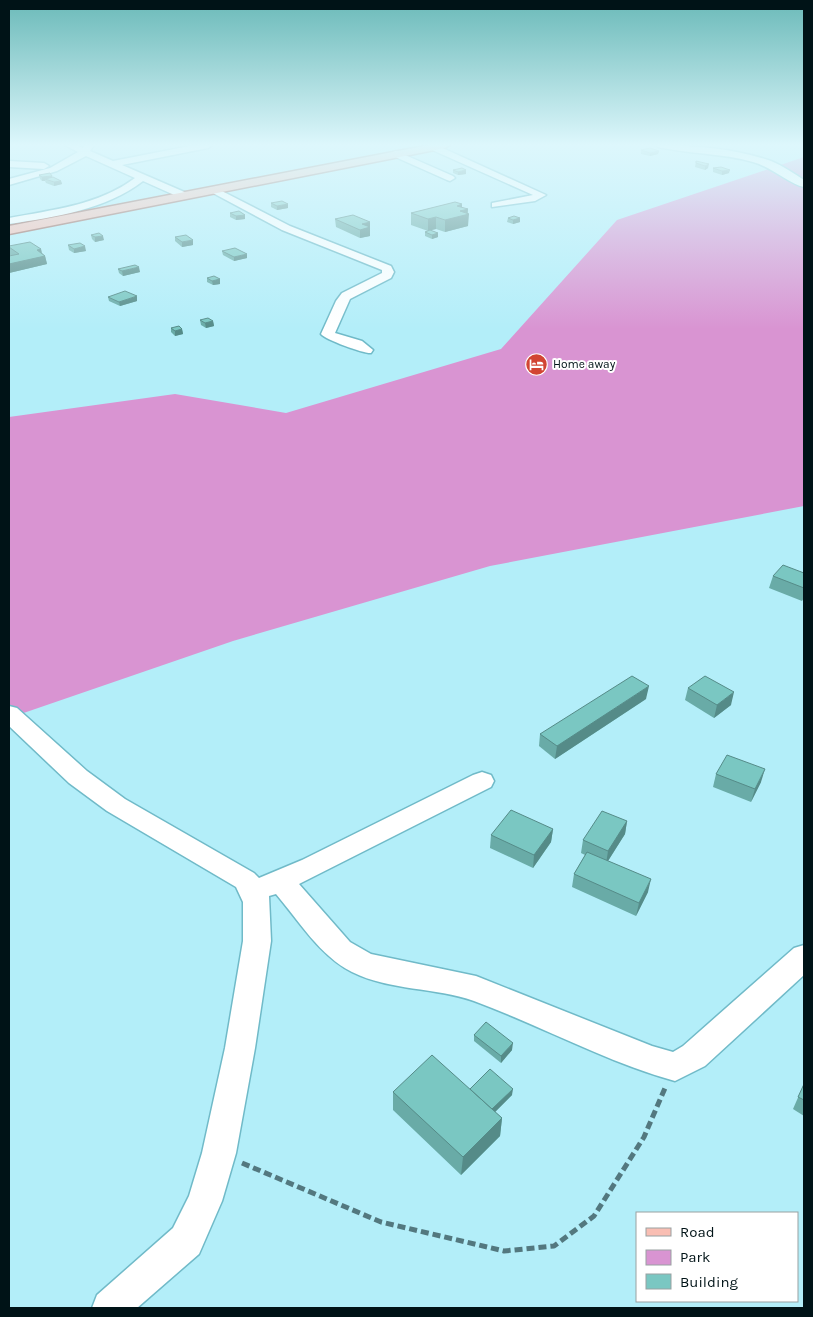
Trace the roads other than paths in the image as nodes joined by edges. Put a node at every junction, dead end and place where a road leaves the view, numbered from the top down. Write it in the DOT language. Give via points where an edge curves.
graph roads {
  1 [pos="73,206"];
  2 [pos="132,206"];
  3 [pos="245,206"];
  4 [pos="9,221"];
  5 [pos="9,230"];
  6 [pos="366,350"];
  7 [pos="9,713"];
  8 [pos="482,781"];
  9 [pos="268,886"];
  10 [pos="804,957"];
  11 [pos="110,1308"];
  1 -- 4 [label="street"];
  2 -- 5 [label="main road"];
  3 -- 6 [label="street" via="286,228 387,268 387,275 346,296 328,334 355,342"];
  7 -- 9 [label="street" via="78,777 116,805 245,880"];
  8 -- 9 [label="street"];
  9 -- 10 [label="street" via="340,950 363,964 476,989 650,1060 675,1066 694,1056"];
  9 -- 11 [label="street" via="258,919 240,1048 205,1201 186,1241"];
}
